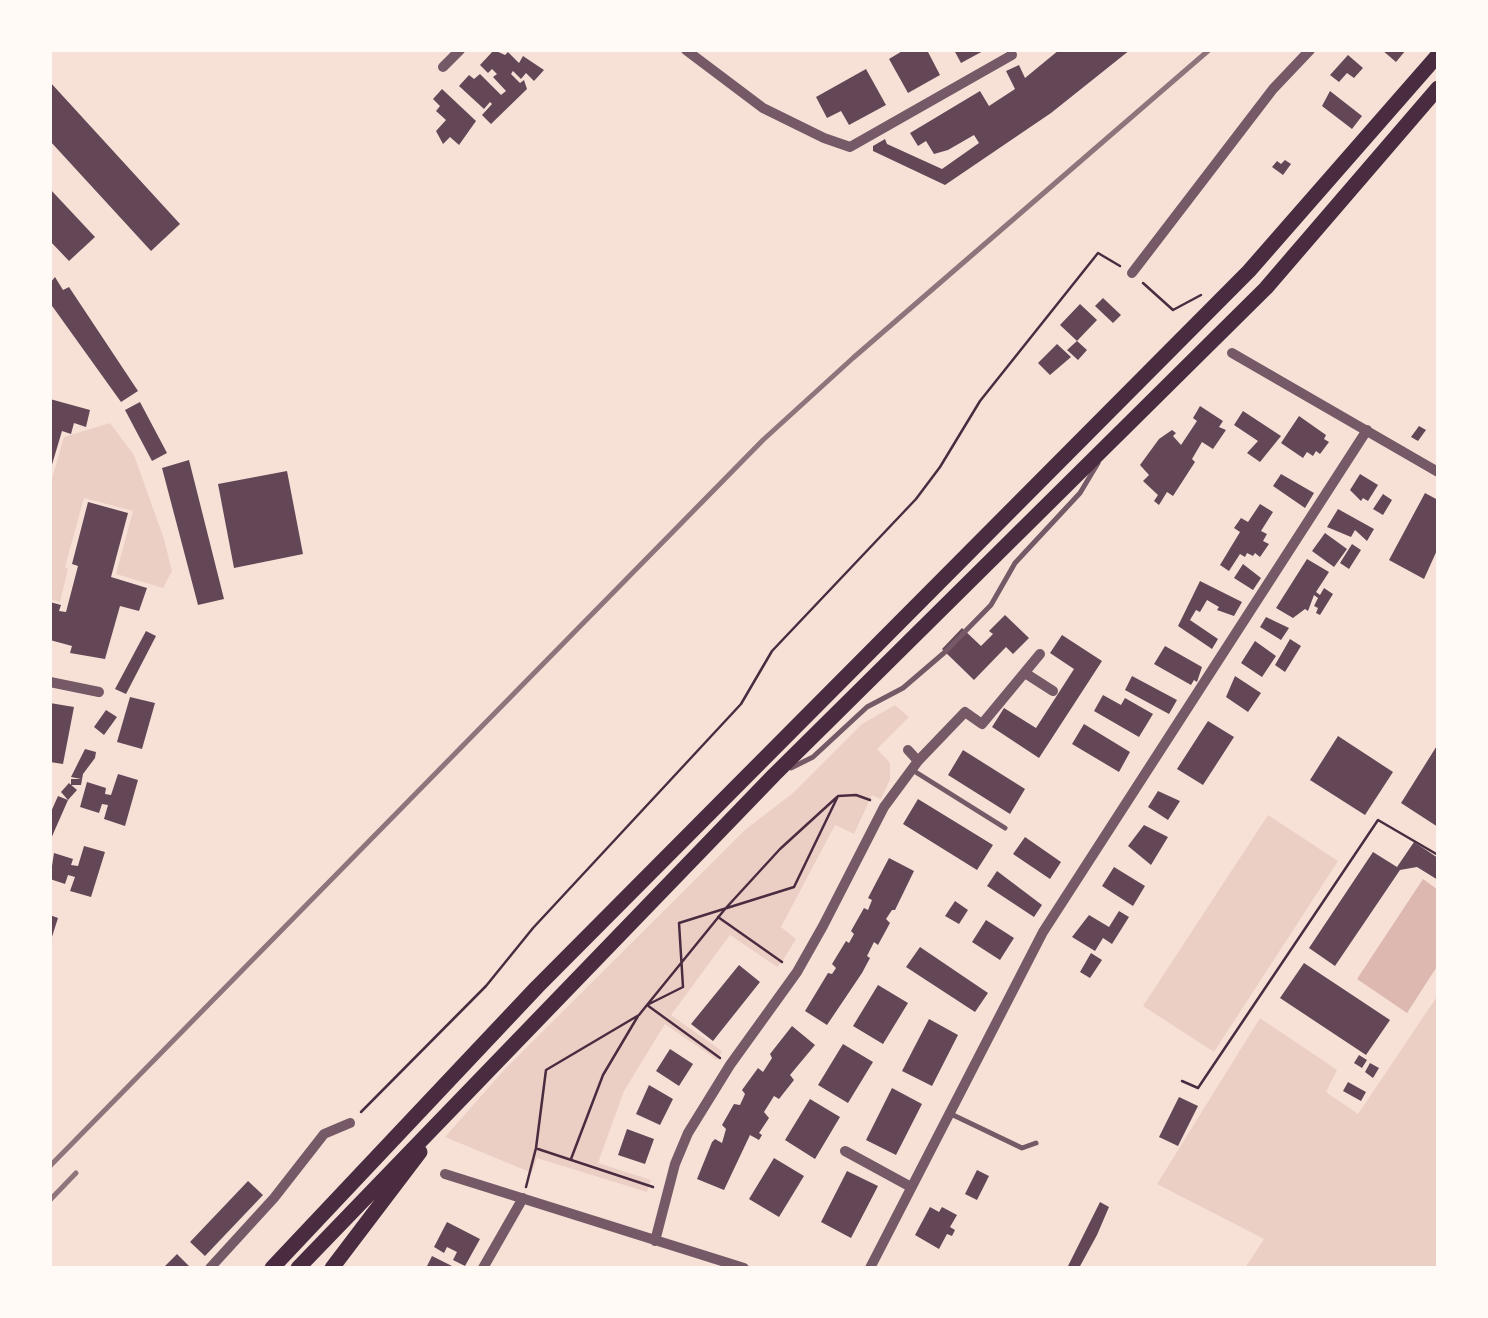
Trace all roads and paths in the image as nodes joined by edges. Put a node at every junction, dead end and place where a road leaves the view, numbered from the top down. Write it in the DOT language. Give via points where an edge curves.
graph roads {
  1 [pos="460,50"];
  2 [pos="686,50"];
  3 [pos="1310,50"];
  4 [pos="1012,55"];
  5 [pos="1438,55"];
  6 [pos="443,68"];
  7 [pos="1438,88"];
  8 [pos="1132,273"];
  9 [pos="1208,292"];
  10 [pos="1232,353"];
  11 [pos="1367,430"];
  12 [pos="1110,444"];
  13 [pos="1438,472"];
  14 [pos="1040,654"];
  15 [pos="1024,673"];
  16 [pos="50,682"];
  17 [pos="1054,691"];
  18 [pos="99,692"];
  19 [pos="908,750"];
  20 [pos="914,765"];
  21 [pos="774,775"];
  22 [pos="838,796"];
  23 [pos="870,800"];
  24 [pos="1005,828"];
  25 [pos="1438,855"];
  26 [pos="725,909"];
  27 [pos="718,917"];
  28 [pos="682,960"];
  29 [pos="782,962"];
  30 [pos="647,1005"];
  31 [pos="639,1015"];
  32 [pos="730,1065"];
  33 [pos="1182,1081"];
  34 [pos="462,1098"];
  35 [pos="948,1113"];
  36 [pos="350,1124"];
  37 [pos="1036,1143"];
  38 [pos="536,1148"];
  39 [pos="845,1150"];
  40 [pos="570,1159"];
  41 [pos="445,1174"];
  42 [pos="911,1187"];
  43 [pos="668,1194"];
  44 [pos="523,1198"];
  45 [pos="655,1241"];
  46 [pos="210,1268"];
  47 [pos="272,1268"];
  48 [pos="298,1268"];
  49 [pos="332,1268"];
  50 [pos="483,1268"];
  51 [pos="744,1268"];
  52 [pos="870,1268"];
  1 -- 6 [label="street"];
  2 -- 4 [label="street" via="763,108 850,146"];
  3 -- 8 [label="street"];
  5 -- 47 [label="highway" via="1249,271 537,987"];
  7 -- 12 [label="highway" via="1266,288"];
  8 -- 9 [label="path" via="1173,310"];
  8 -- 36 [label="path" via="1098,252 980,402 916,499 772,652 741,704 486,986"];
  10 -- 11 [label="street"];
  11 -- 13 [label="street"];
  11 -- 35 [label="street" via="1044,932"];
  12 -- 21 [label="highway"];
  12 -- 21 [label="lane" via="1080,493 945,652 903,688 867,707 813,758"];
  14 -- 15 [label="street"];
  15 -- 17 [label="street"];
  15 -- 20 [label="street" via="982,724 965,712"];
  16 -- 18 [label="street"];
  19 -- 20 [label="street"];
  20 -- 24 [label="lane"];
  20 -- 32 [label="street" via="884,807 797,972"];
  21 -- 34 [label="highway"];
  22 -- 23 [label="path"];
  22 -- 26 [label="path"];
  22 -- 26 [label="path" via="794,887"];
  25 -- 33 [label="path" via="1378,820 1198,1088"];
  26 -- 27 [label="path"];
  26 -- 28 [label="path" via="679,923"];
  27 -- 28 [label="path"];
  27 -- 29 [label="path"];
  28 -- 30 [label="path"];
  28 -- 30 [label="path" via="684,987"];
  30 -- 31 [label="path"];
  30 -- 32 [label="path"];
  31 -- 38 [label="path" via="546,1070"];
  31 -- 40 [label="path" via="604,1075"];
  32 -- 43 [label="street" via="688,1133"];
  34 -- 48 [label="highway"];
  34 -- 49 [label="highway"];
  35 -- 37 [label="lane" via="1022,1148"];
  35 -- 42 [label="street"];
  36 -- 46 [label="street" via="324,1134"];
  38 -- 40 [label="path"];
  38 -- 44 [label="path"];
  39 -- 42 [label="street"];
  40 -- 43 [label="path"];
  41 -- 44 [label="street"];
  42 -- 52 [label="street"];
  43 -- 45 [label="street"];
  44 -- 45 [label="street"];
  44 -- 50 [label="street"];
  45 -- 51 [label="street"];
}
